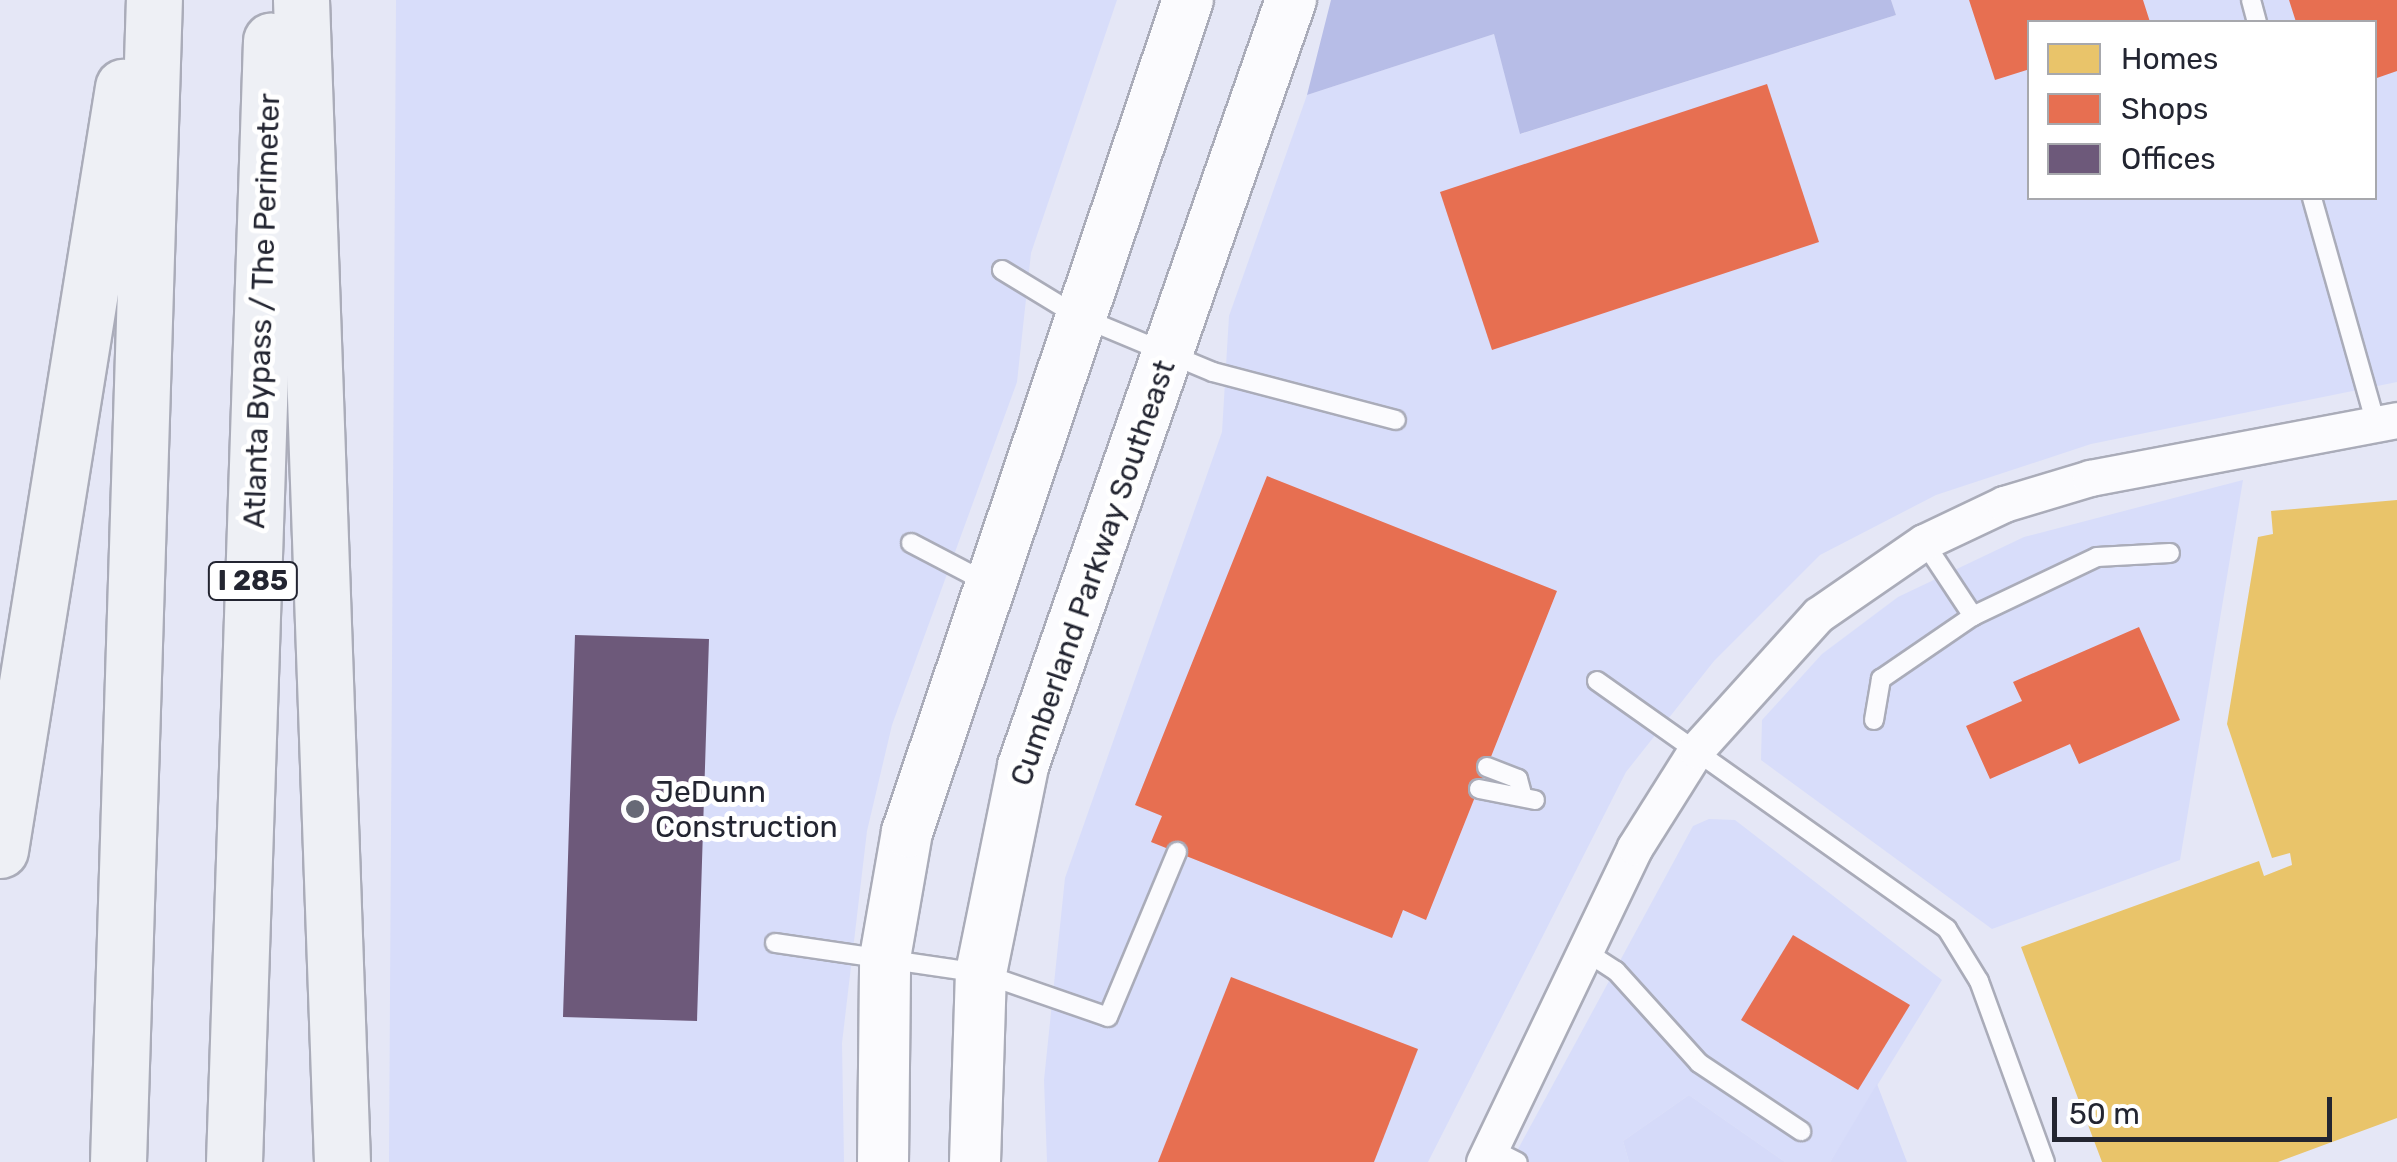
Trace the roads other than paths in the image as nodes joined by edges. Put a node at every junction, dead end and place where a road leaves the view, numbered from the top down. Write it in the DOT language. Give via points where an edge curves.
graph roads {
  1 [pos="138,0"];
  2 [pos="154,0"];
  3 [pos="272,0"];
  4 [pos="302,0"];
  5 [pos="1188,0"];
  6 [pos="1291,0"];
  7 [pos="2313,200"];
  8 [pos="1002,270"];
  9 [pos="1076,315"];
  10 [pos="1168,354"];
  11 [pos="1396,420"];
  12 [pos="2386,422"];
  13 [pos="1924,542"];
  14 [pos="911,543"];
  15 [pos="2170,553"];
  16 [pos="987,582"];
  17 [pos="1973,616"];
  18 [pos="1597,681"];
  19 [pos="1874,720"];
  20 [pos="1696,750"];
  21 [pos="1487,767"];
  22 [pos="1479,789"];
  23 [pos="0,850"];
  24 [pos="1176,852"];
  25 [pos="775,943"];
  26 [pos="1585,951"];
  27 [pos="885,958"];
  28 [pos="981,973"];
  29 [pos="1801,1131"];
  30 [pos="1497,1157"];
  31 [pos="118,1162"];
  32 [pos="234,1162"];
  33 [pos="342,1162"];
  34 [pos="883,1162"];
  35 [pos="975,1162"];
  36 [pos="2045,1162"];
  1 -- 23 [label="highway"];
  2 -- 31 [label="highway"];
  3 -- 32 [label="highway, Atlanta Bypass / The Perimeter / I 285"];
  4 -- 33 [label="highway"];
  5 -- 9 [label="main road"];
  6 -- 10 [label="main road, Cumberland Parkway Southeast"];
  7 -- 12 [label="lane"];
  8 -- 9 [label="lane"];
  9 -- 10 [label="lane"];
  9 -- 16 [label="main road"];
  10 -- 11 [label="lane"];
  10 -- 28 [label="main road, Cumberland Parkway Southeast" via="1023,766"];
  12 -- 13 [label="street" via="2090,478"];
  13 -- 17 [label="lane"];
  13 -- 20 [label="street" via="1818,615"];
  14 -- 16 [label="lane"];
  15 -- 17 [label="lane" via="2097,556"];
  16 -- 27 [label="main road" via="906,832"];
  17 -- 19 [label="lane" via="1881,679"];
  18 -- 20 [label="lane"];
  20 -- 26 [label="street"];
  20 -- 36 [label="lane" via="1948,929 1979,981"];
  21 -- 22 [label="lane" via="1518,779 1529,797 1506,799"];
  24 -- 28 [label="lane" via="1108,1017"];
  25 -- 27 [label="lane"];
  26 -- 29 [label="lane" via="1616,971 1699,1063"];
  26 -- 30 [label="street"];
  27 -- 28 [label="lane"];
  27 -- 34 [label="main road"];
  28 -- 35 [label="main road, Cumberland Parkway Southeast"];
}
